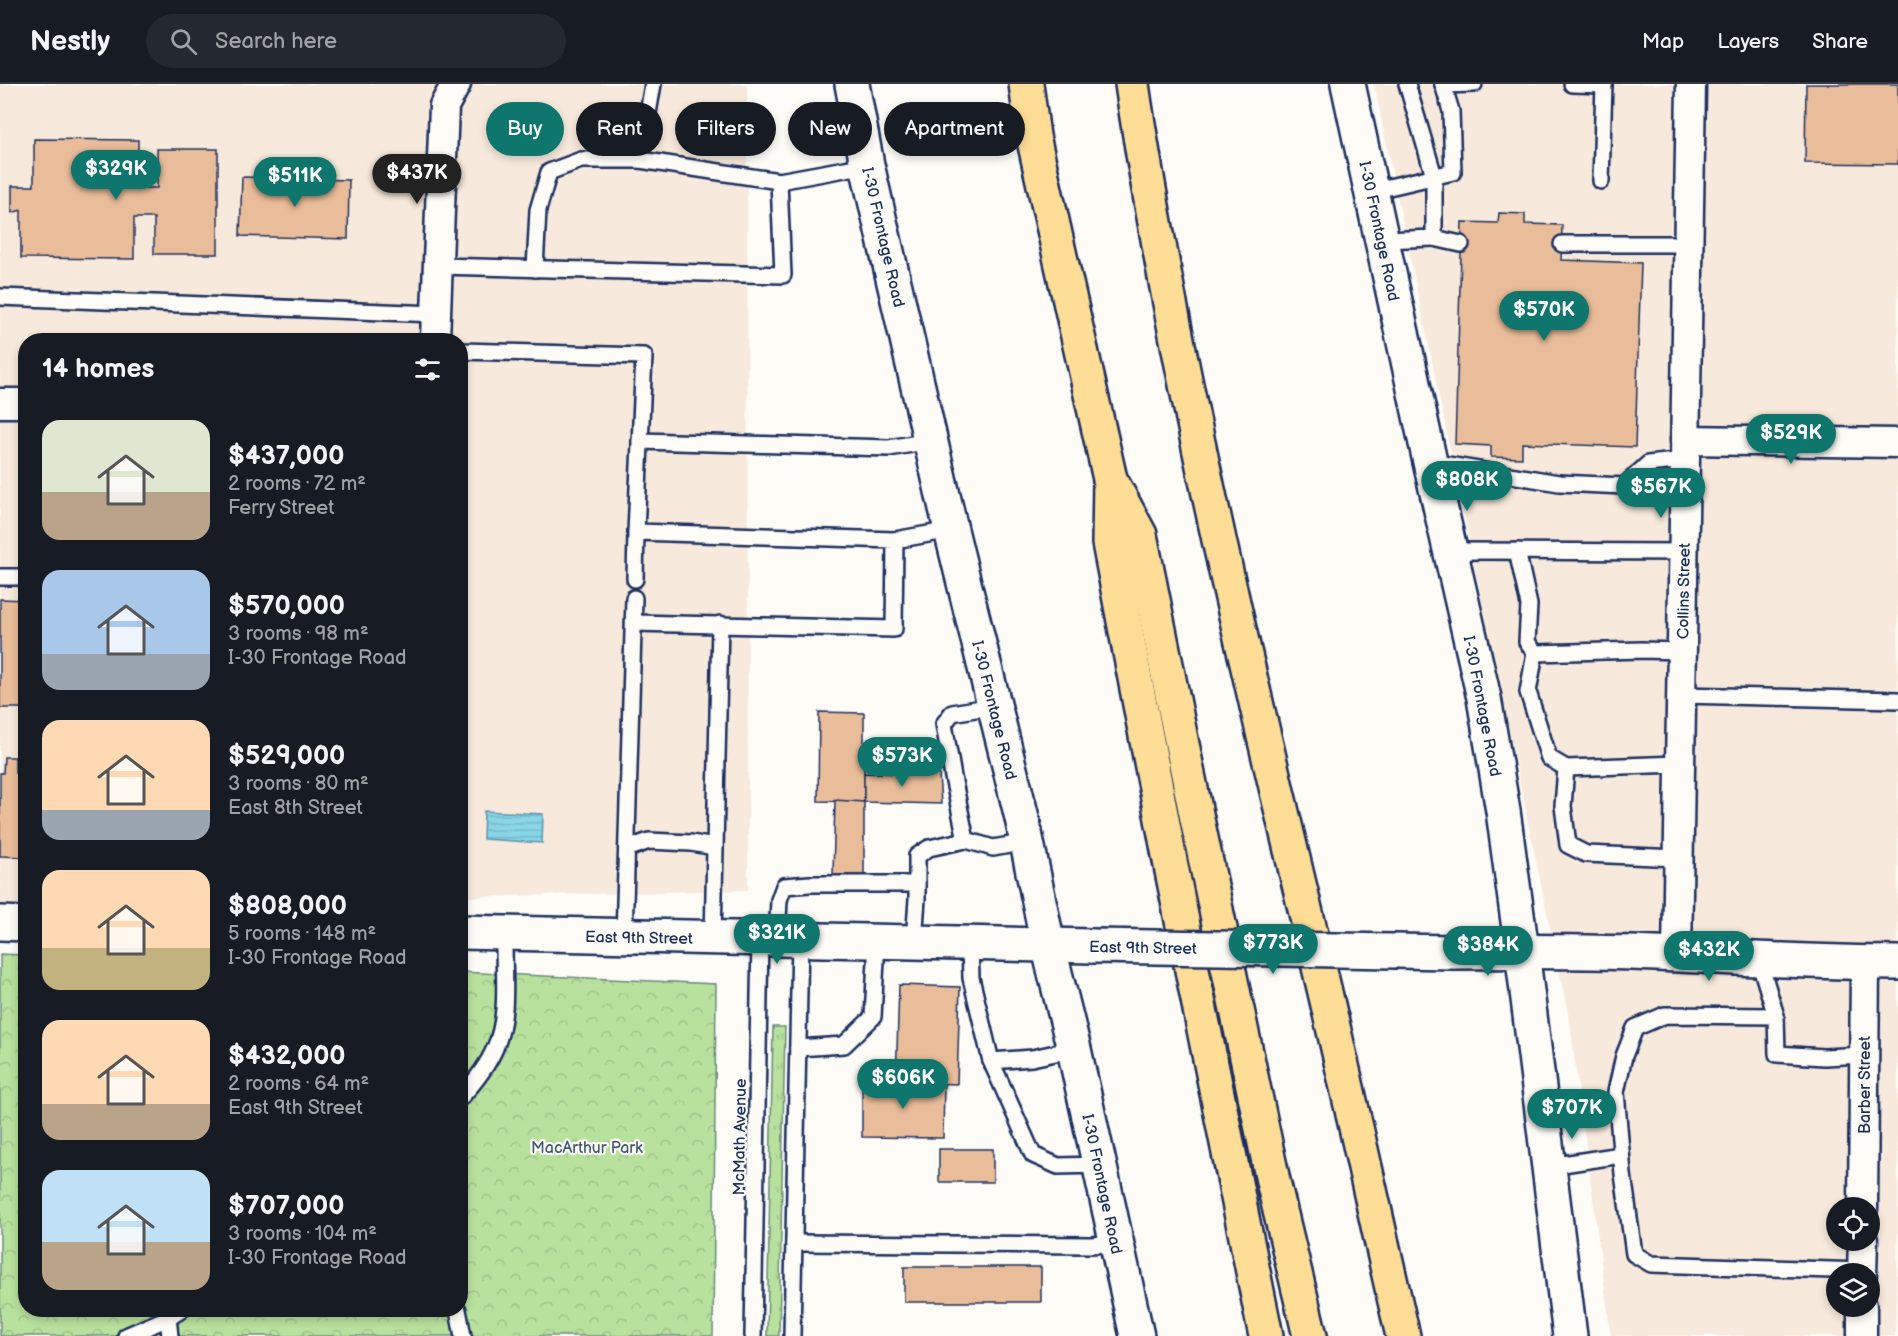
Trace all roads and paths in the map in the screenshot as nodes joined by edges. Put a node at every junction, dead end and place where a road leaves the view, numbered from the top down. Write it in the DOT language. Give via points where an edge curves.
graph roads {
  1 [pos="456,84"];
  2 [pos="653,84"];
  3 [pos="852,84"];
  4 [pos="1026,84"];
  5 [pos="1132,84"];
  6 [pos="1348,84"];
  7 [pos="1407,84"];
  8 [pos="1443,84"];
  9 [pos="1474,84"];
  10 [pos="1572,84"];
  11 [pos="1604,84"];
  12 [pos="1691,84"];
  13 [pos="640,160"];
  14 [pos="867,165"];
  15 [pos="1434,176"];
  16 [pos="1602,180"];
  17 [pos="778,181"];
  18 [pos="1372,191"];
  19 [pos="1434,238"];
  20 [pos="1383,240"];
  21 [pos="1461,244"];
  22 [pos="1562,244"];
  23 [pos="1688,244"];
  24 [pos="438,266"];
  25 [pos="536,269"];
  26 [pos="0,297"];
  27 [pos="436,327"];
  28 [pos="468,351"];
  29 [pos="0,403"];
  30 [pos="18,403"];
  31 [pos="640,441"];
  32 [pos="930,441"];
  33 [pos="1898,443"];
  34 [pos="1685,450"];
  35 [pos="1430,462"];
  36 [pos="1110,479"];
  37 [pos="951,530"];
  38 [pos="636,532"];
  39 [pos="895,540"];
  40 [pos="1450,551"];
  41 [pos="1517,551"];
  42 [pos="1683,552"];
  43 [pos="0,577"];
  44 [pos="18,577"];
  45 [pos="635,579"];
  46 [pos="634,598"];
  47 [pos="634,623"];
  48 [pos="720,624"];
  49 [pos="1682,651"];
  50 [pos="1535,653"];
  51 [pos="1681,695"];
  52 [pos="1898,700"];
  53 [pos="993,706"];
  54 [pos="1680,764"];
  55 [pos="1566,768"];
  56 [pos="966,840"];
  57 [pos="1027,842"];
  58 [pos="715,847"];
  59 [pos="627,849"];
  60 [pos="1678,858"];
  61 [pos="917,884"];
  62 [pos="0,923"];
  63 [pos="18,924"];
  64 [pos="468,932"];
  65 [pos="504,932"];
  66 [pos="624,937"];
  67 [pos="713,938"];
  68 [pos="779,940"];
  69 [pos="877,941"];
  70 [pos="914,942"];
  71 [pos="969,944"];
  72 [pos="1048,945"];
  73 [pos="1522,951"];
  74 [pos="1677,954"];
  75 [pos="1759,960"];
  76 [pos="1864,963"];
  77 [pos="1898,963"];
  78 [pos="1776,1016"];
  79 [pos="798,1048"];
  80 [pos="1074,1049"];
  81 [pos="1864,1055"];
  82 [pos="991,1061"];
  83 [pos="468,1090"];
  84 [pos="1622,1155"];
  85 [pos="1100,1165"];
  86 [pos="1550,1166"];
  87 [pos="1863,1197"];
  88 [pos="794,1243"];
  89 [pos="1116,1243"];
  90 [pos="1826,1271"];
  91 [pos="168,1317"];
  92 [pos="174,1317"];
  93 [pos="459,1317"];
  94 [pos="1862,1317"];
  95 [pos="126,1336"];
  96 [pos="170,1336"];
  97 [pos="462,1336"];
  98 [pos="753,1336"];
  99 [pos="792,1336"];
  100 [pos="1137,1336"];
  101 [pos="1266,1336"];
  102 [pos="1310,1336"];
  103 [pos="1404,1336"];
  104 [pos="1570,1336"];
  105 [pos="1862,1336"];
  1 -- 24 [label="street" via="444,106"];
  2 -- 13 [label="lane"];
  3 -- 14 [label="main road, I-30 Frontage Road"];
  4 -- 36 [label="highway" via="1033,136"];
  5 -- 103 [label="highway" via="1178,343 1231,600"];
  6 -- 18 [label="main road, I-30 Frontage Road"];
  7 -- 15 [label="lane"];
  8 -- 9 [label="lane"];
  8 -- 15 [label="lane" via="1451,111 1453,172"];
  10 -- 11 [label="lane"];
  11 -- 16 [label="lane"];
  12 -- 23 [label="street, Collins Street"];
  13 -- 17 [label="lane"];
  13 -- 25 [label="lane" via="581,160 549,172 538,210"];
  14 -- 17 [label="lane"];
  14 -- 32 [label="main road, I-30 Frontage Road"];
  15 -- 18 [label="lane"];
  15 -- 19 [label="lane"];
  17 -- 25 [label="lane" via="783,275"];
  18 -- 20 [label="main road, I-30 Frontage Road"];
  19 -- 20 [label="lane"];
  19 -- 21 [label="lane"];
  20 -- 35 [label="main road, I-30 Frontage Road"];
  22 -- 23 [label="lane"];
  23 -- 34 [label="street, Collins Street"];
  24 -- 25 [label="lane"];
  24 -- 27 [label="street"];
  26 -- 27 [label="lane"];
  28 -- 31 [label="lane" via="644,356"];
  29 -- 30 [label="street"];
  31 -- 32 [label="lane" via="889,448"];
  31 -- 38 [label="lane"];
  32 -- 37 [label="main road, I-30 Frontage Road"];
  33 -- 34 [label="street"];
  34 -- 35 [label="lane" via="1648,464 1624,486 1559,483"];
  34 -- 42 [label="street, Collins Street"];
  35 -- 40 [label="main road, I-30 Frontage Road"];
  36 -- 101 [label="highway" via="1109,543"];
  36 -- 102 [label="highway" via="1140,536 1273,1181"];
  37 -- 39 [label="lane"];
  37 -- 53 [label="main road, I-30 Frontage Road"];
  38 -- 39 [label="lane"];
  38 -- 45 [label="lane"];
  39 -- 48 [label="lane" via="894,629"];
  40 -- 41 [label="lane"];
  40 -- 73 [label="main road, I-30 Frontage Road" via="1484,698"];
  41 -- 42 [label="lane"];
  41 -- 50 [label="lane" via="1528,605 1527,642"];
  42 -- 49 [label="street, Collins Street"];
  43 -- 44 [label="lane"];
  46 -- 47 [label="lane"];
  47 -- 48 [label="lane"];
  47 -- 59 [label="lane"];
  48 -- 58 [label="lane"];
  49 -- 50 [label="lane"];
  49 -- 51 [label="street, Collins Street"];
  50 -- 55 [label="lane" via="1528,692 1549,758"];
  51 -- 52 [label="lane"];
  51 -- 54 [label="street, Collins Street"];
  53 -- 56 [label="lane" via="952,713 944,724"];
  53 -- 57 [label="main road, I-30 Frontage Road"];
  54 -- 55 [label="lane"];
  54 -- 60 [label="street, Collins Street"];
  55 -- 60 [label="lane" via="1563,806 1568,845 1586,854"];
  56 -- 57 [label="lane" via="993,848"];
  56 -- 61 [label="lane" via="929,848 916,856"];
  57 -- 72 [label="main road, I-30 Frontage Road"];
  58 -- 59 [label="lane" via="649,841"];
  58 -- 67 [label="lane"];
  59 -- 66 [label="lane"];
  60 -- 74 [label="street, Collins Street"];
  61 -- 68 [label="lane" via="784,886 778,900"];
  61 -- 70 [label="lane"];
  62 -- 63 [label="main road"];
  64 -- 65 [label="main road, East 9th Street"];
  65 -- 66 [label="main road, East 9th Street"];
  65 -- 83 [label="lane" via="503,1019 495,1048"];
  66 -- 67 [label="main road, East 9th Street"];
  67 -- 68 [label="main road, East 9th Street"];
  68 -- 69 [label="main road, East 9th Street"];
  68 -- 79 [label="lane"];
  68 -- 98 [label="lane, McMath Avenue"];
  69 -- 70 [label="main road, East 9th Street"];
  69 -- 79 [label="lane" via="873,1017 844,1045"];
  70 -- 71 [label="main road, East 9th Street"];
  71 -- 72 [label="main road, East 9th Street"];
  71 -- 82 [label="lane" via="971,978"];
  72 -- 73 [label="main road, East 9th Street, bridge"];
  72 -- 80 [label="main road, I-30 Frontage Road"];
  73 -- 74 [label="main road, East 9th Street"];
  73 -- 86 [label="main road, I-30 Frontage Road"];
  74 -- 75 [label="main road, East 9th Street"];
  75 -- 76 [label="main road, East 9th Street"];
  75 -- 78 [label="lane"];
  76 -- 77 [label="main road, East 9th Street"];
  76 -- 81 [label="street, Barber Street"];
  78 -- 81 [label="lane" via="1777,1054"];
  78 -- 84 [label="lane" via="1665,1015 1635,1028 1616,1092"];
  79 -- 88 [label="lane"];
  80 -- 82 [label="lane"];
  80 -- 85 [label="main road, I-30 Frontage Road"];
  81 -- 87 [label="street, Barber Street"];
  82 -- 85 [label="lane" via="1033,1155 1058,1166"];
  84 -- 86 [label="lane"];
  84 -- 90 [label="lane" via="1634,1254 1651,1264"];
  85 -- 89 [label="main road, I-30 Frontage Road"];
  86 -- 104 [label="main road, I-30 Frontage Road"];
  88 -- 89 [label="lane"];
  88 -- 99 [label="lane"];
  89 -- 100 [label="main road, I-30 Frontage Road"];
  91 -- 95 [label="lane"];
  92 -- 96 [label="lane"];
  93 -- 97 [label="lane"];
  94 -- 105 [label="street"];
}
